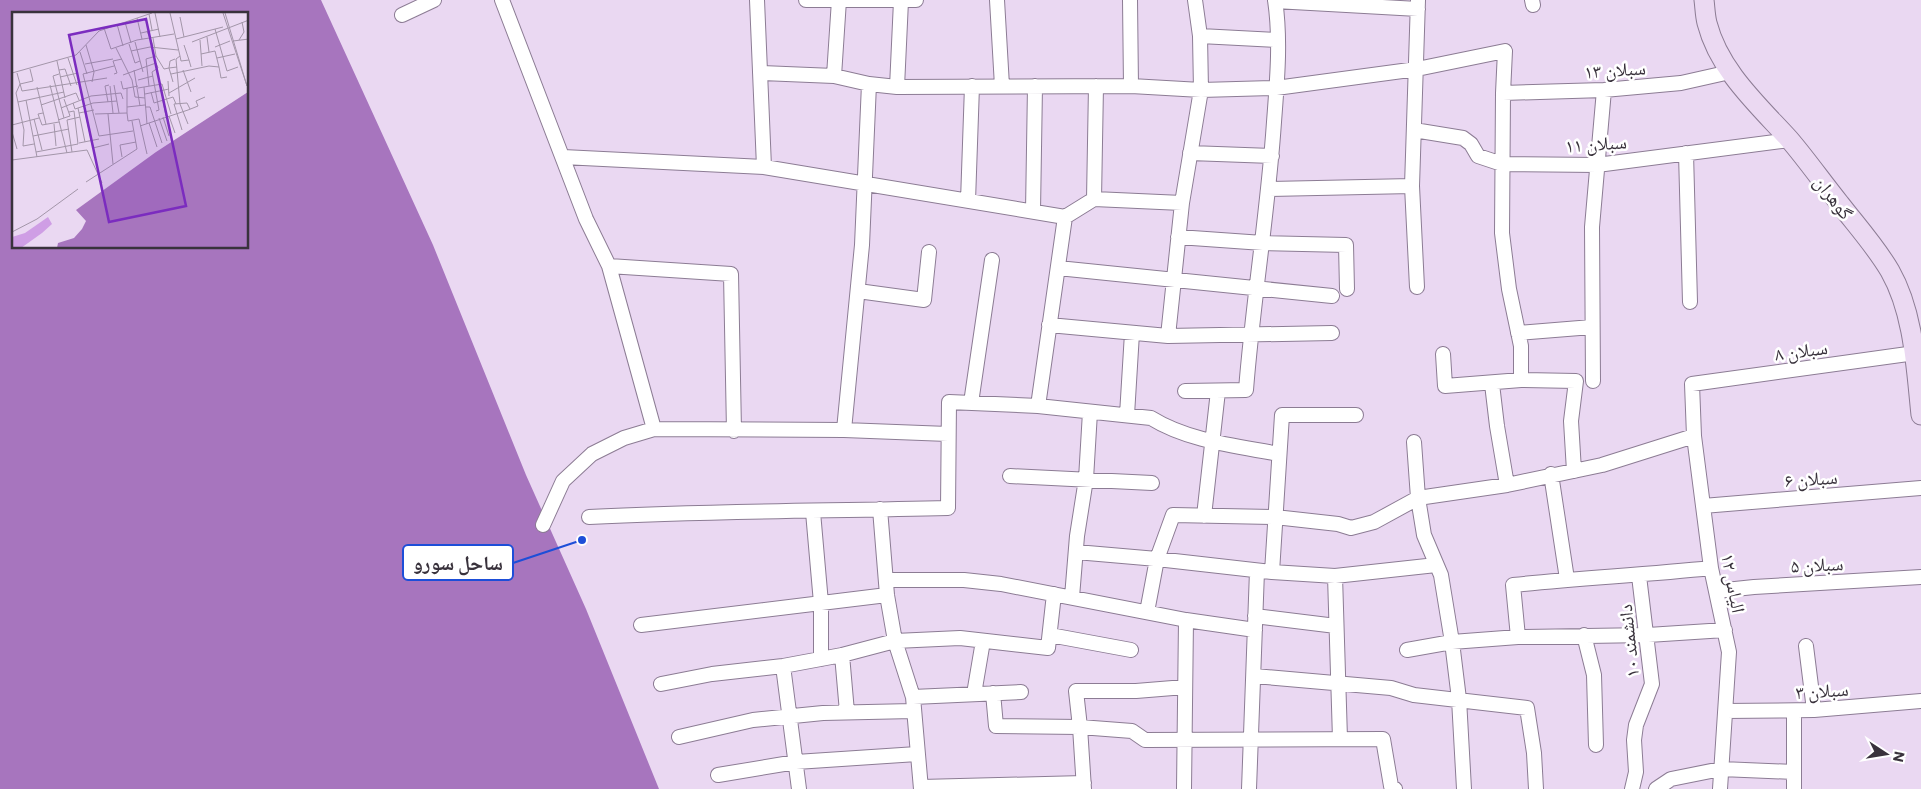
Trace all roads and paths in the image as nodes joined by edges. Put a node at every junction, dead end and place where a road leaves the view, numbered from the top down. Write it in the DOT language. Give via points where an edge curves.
graph roads {
  1 [pos="434,0"];
  2 [pos="502,0"];
  3 [pos="758,0"];
  4 [pos="806,0"];
  5 [pos="916,0"];
  6 [pos="997,0"];
  7 [pos="1130,0"];
  8 [pos="1195,0"];
  9 [pos="1704,0"];
  10 [pos="839,1"];
  11 [pos="901,1"];
  12 [pos="1275,1"];
  13 [pos="1418,4"];
  14 [pos="402,15"];
  15 [pos="1200,36"];
  16 [pos="1278,40"];
  17 [pos="1417,69"];
  18 [pos="1730,72"];
  19 [pos="760,73"];
  20 [pos="834,76"];
  21 [pos="868,84"];
  22 [pos="972,86"];
  23 [pos="1002,86"];
  24 [pos="1035,86"];
  25 [pos="1096,86"];
  26 [pos="1131,86"];
  27 [pos="897,87"];
  28 [pos="1276,88"];
  29 [pos="1201,90"];
  30 [pos="1604,90"];
  31 [pos="1503,93"];
  32 [pos="1414,130"];
  33 [pos="1790,140"];
  34 [pos="1190,153"];
  35 [pos="1686,153"];
  36 [pos="1272,156"];
  37 [pos="564,157"];
  38 [pos="1502,164"];
  39 [pos="1597,165"];
  40 [pos="764,167"];
  41 [pos="865,184"];
  42 [pos="1412,186"];
  43 [pos="1269,189"];
  44 [pos="1094,199"];
  45 [pos="968,201"];
  46 [pos="1182,203"];
  47 [pos="1033,211"];
  48 [pos="1065,217"];
  49 [pos="1178,238"];
  50 [pos="1262,243"];
  51 [pos="928,252"];
  52 [pos="992,260"];
  53 [pos="609,266"];
  54 [pos="1058,268"];
  55 [pos="1174,278"];
  56 [pos="1417,286"];
  57 [pos="1347,288"];
  58 [pos="1257,289"];
  59 [pos="858,291"];
  60 [pos="1332,296"];
  61 [pos="1690,302"];
  62 [pos="1049,325"];
  63 [pos="1592,327"];
  64 [pos="1132,333"];
  65 [pos="1332,333"];
  66 [pos="1518,333"];
  67 [pos="1251,334"];
  68 [pos="1168,336"];
  69 [pos="1915,353"];
  70 [pos="1442,354"];
  71 [pos="1521,380"];
  72 [pos="1593,381"];
  73 [pos="1492,384"];
  74 [pos="1692,384"];
  75 [pos="1184,391"];
  76 [pos="1218,391"];
  77 [pos="971,403"];
  78 [pos="1038,406"];
  79 [pos="1090,412"];
  80 [pos="1127,415"];
  81 [pos="1356,415"];
  82 [pos="1921,415"];
  83 [pos="654,429"];
  84 [pos="844,430"];
  85 [pos="734,431"];
  86 [pos="948,434"];
  87 [pos="1694,436"];
  88 [pos="1214,441"];
  89 [pos="1414,442"];
  90 [pos="1279,454"];
  91 [pos="1574,471"];
  92 [pos="1551,474"];
  93 [pos="1010,476"];
  94 [pos="1086,479"];
  95 [pos="1152,483"];
  96 [pos="1507,485"];
  97 [pos="1921,488"];
  98 [pos="1418,498"];
  99 [pos="1703,506"];
  100 [pos="880,510"];
  101 [pos="813,512"];
  102 [pos="1204,516"];
  103 [pos="589,517"];
  104 [pos="1275,517"];
  105 [pos="543,525"];
  106 [pos="1076,552"];
  107 [pos="1157,559"];
  108 [pos="1436,565"];
  109 [pos="1711,568"];
  110 [pos="1257,571"];
  111 [pos="1272,572"];
  112 [pos="1335,576"];
  113 [pos="1639,576"];
  114 [pos="1921,577"];
  115 [pos="886,580"];
  116 [pos="1567,580"];
  117 [pos="1716,591"];
  118 [pos="1054,594"];
  119 [pos="887,596"];
  120 [pos="1072,597"];
  121 [pos="821,603"];
  122 [pos="1147,612"];
  123 [pos="1186,620"];
  124 [pos="1255,623"];
  125 [pos="641,625"];
  126 [pos="1336,626"];
  127 [pos="1725,630"];
  128 [pos="1050,635"];
  129 [pos="1648,635"];
  130 [pos="1584,636"];
  131 [pos="1518,637"];
  132 [pos="895,641"];
  133 [pos="983,641"];
  134 [pos="1452,642"];
  135 [pos="1806,646"];
  136 [pos="1131,650"];
  137 [pos="1407,650"];
  138 [pos="842,655"];
  139 [pos="822,659"];
  140 [pos="783,666"];
  141 [pos="1254,676"];
  142 [pos="661,684"];
  143 [pos="1339,684"];
  144 [pos="1185,687"];
  145 [pos="1022,692"];
  146 [pos="993,693"];
  147 [pos="974,694"];
  148 [pos="1459,699"];
  149 [pos="1921,701"];
  150 [pos="913,704"];
  151 [pos="1814,710"];
  152 [pos="1725,711"];
  153 [pos="1794,711"];
  154 [pos="847,712"];
  155 [pos="790,716"];
  156 [pos="1080,727"];
  157 [pos="679,737"];
  158 [pos="1251,739"];
  159 [pos="1340,739"];
  160 [pos="1185,740"];
  161 [pos="1596,745"];
  162 [pos="917,754"];
  163 [pos="796,762"];
  164 [pos="1721,769"];
  165 [pos="1794,772"];
  166 [pos="718,775"];
  167 [pos="1084,786"];
  168 [pos="921,788"];
  169 [pos="800,789"];
  170 [pos="1184,789"];
  171 [pos="1250,789"];
  172 [pos="1395,789"];
  173 [pos="1464,789"];
  174 [pos="1536,789"];
  175 [pos="1632,789"];
  176 [pos="1656,789"];
  177 [pos="1720,789"];
  178 [pos="1794,789"];
  1 -- 14 [label="street"];
  2 -- 37 [label="street"];
  3 -- 19 [label="street"];
  4 -- 10 [label="street"];
  5 -- 11 [label="street"];
  6 -- 23 [label="street"];
  7 -- 26 [label="street"];
  8 -- 15 [label="street"];
  9 -- 18 [label="street, گوهران" via="1716,48"];
  10 -- 11 [label="street"];
  10 -- 20 [label="street"];
  11 -- 27 [label="street"];
  12 -- 13 [label="street"];
  12 -- 16 [label="street"];
  13 -- 17 [label="street"];
  15 -- 16 [label="street"];
  15 -- 29 [label="street"];
  16 -- 28 [label="street"];
  17 -- 28 [label="street"];
  17 -- 31 [label="street" via="1505,51"];
  17 -- 32 [label="street"];
  18 -- 30 [label="street, سبلان ۱۳" via="1681,83"];
  18 -- 33 [label="street, گوهران"];
  19 -- 20 [label="street"];
  19 -- 40 [label="street"];
  20 -- 21 [label="street"];
  21 -- 27 [label="street"];
  21 -- 41 [label="street"];
  22 -- 23 [label="street"];
  22 -- 27 [label="street"];
  22 -- 45 [label="street"];
  23 -- 24 [label="street"];
  24 -- 25 [label="street"];
  24 -- 47 [label="street"];
  25 -- 26 [label="street"];
  25 -- 44 [label="street"];
  26 -- 29 [label="street"];
  28 -- 29 [label="street"];
  28 -- 36 [label="street"];
  29 -- 34 [label="street"];
  30 -- 31 [label="street, سبلان ۱۳"];
  30 -- 39 [label="street"];
  31 -- 38 [label="street"];
  32 -- 38 [label="street, سبلان ۱۱" via="1463,138 1478,156"];
  32 -- 42 [label="street"];
  33 -- 35 [label="street, سبلان ۱۱"];
  33 -- 69 [label="street, گوهران" via="1891,272 1902,300"];
  34 -- 36 [label="street"];
  34 -- 46 [label="street"];
  35 -- 39 [label="street, سبلان ۱۱"];
  35 -- 61 [label="street"];
  36 -- 43 [label="street"];
  37 -- 40 [label="street"];
  37 -- 53 [label="street" via="586,219"];
  38 -- 39 [label="street, سبلان ۱۱"];
  38 -- 66 [label="street" via="1502,232"];
  39 -- 63 [label="street" via="1592,227"];
  40 -- 41 [label="street"];
  41 -- 45 [label="street"];
  41 -- 59 [label="street"];
  42 -- 43 [label="street"];
  42 -- 56 [label="street"];
  43 -- 50 [label="street"];
  44 -- 46 [label="street"];
  44 -- 48 [label="street"];
  45 -- 47 [label="street"];
  46 -- 49 [label="street"];
  47 -- 48 [label="street"];
  48 -- 54 [label="street"];
  49 -- 50 [label="street"];
  49 -- 55 [label="street"];
  50 -- 57 [label="street" via="1346,245"];
  50 -- 58 [label="street"];
  51 -- 59 [label="street" via="924,300"];
  52 -- 77 [label="street"];
  53 -- 83 [label="street"];
  53 -- 85 [label="street" via="731,274"];
  54 -- 55 [label="street"];
  54 -- 62 [label="street"];
  55 -- 58 [label="street"];
  55 -- 68 [label="street"];
  58 -- 60 [label="street"];
  58 -- 67 [label="street"];
  59 -- 84 [label="street"];
  62 -- 64 [label="street"];
  62 -- 78 [label="street"];
  63 -- 66 [label="street"];
  63 -- 72 [label="street"];
  64 -- 68 [label="street"];
  64 -- 80 [label="street"];
  65 -- 67 [label="street"];
  66 -- 71 [label="street"];
  67 -- 68 [label="street"];
  67 -- 76 [label="street" via="1246,390"];
  69 -- 74 [label="street, سبلان ۸"];
  69 -- 82 [label="street, گوهران"];
  70 -- 73 [label="street" via="1445,386"];
  71 -- 73 [label="street"];
  71 -- 91 [label="street" via="1576,381 1571,421"];
  73 -- 96 [label="street"];
  74 -- 87 [label="street, الیاس ۱۲"];
  75 -- 76 [label="street"];
  76 -- 88 [label="street"];
  77 -- 78 [label="street"];
  77 -- 86 [label="street" via="949,402"];
  78 -- 79 [label="street"];
  79 -- 80 [label="street"];
  79 -- 94 [label="street"];
  80 -- 88 [label="street" via="1151,418 1163,426"];
  81 -- 90 [label="street" via="1282,415"];
  83 -- 85 [label="street"];
  83 -- 105 [label="street" via="624,438 592,454 563,481"];
  84 -- 85 [label="street"];
  84 -- 86 [label="street"];
  86 -- 100 [label="street" via="948,508"];
  87 -- 91 [label="street"];
  87 -- 99 [label="street, الیاس ۱۲"];
  88 -- 90 [label="street"];
  88 -- 102 [label="street"];
  89 -- 98 [label="street"];
  90 -- 104 [label="street"];
  91 -- 92 [label="street"];
  92 -- 96 [label="street"];
  92 -- 116 [label="street"];
  93 -- 94 [label="street"];
  94 -- 95 [label="street"];
  94 -- 106 [label="street"];
  96 -- 98 [label="street"];
  97 -- 99 [label="street, سبلان ۶"];
  98 -- 104 [label="street" via="1374,522 1351,528"];
  98 -- 108 [label="street" via="1424,536"];
  99 -- 109 [label="street, الیاس ۱۲"];
  100 -- 101 [label="street"];
  100 -- 115 [label="street"];
  101 -- 103 [label="street" via="686,512"];
  101 -- 121 [label="street"];
  102 -- 104 [label="street"];
  102 -- 107 [label="street" via="1173,515"];
  104 -- 111 [label="street"];
  106 -- 107 [label="street"];
  106 -- 120 [label="street"];
  107 -- 110 [label="street"];
  107 -- 122 [label="street"];
  108 -- 112 [label="street"];
  108 -- 134 [label="street" via="1441,575"];
  109 -- 113 [label="street"];
  109 -- 117 [label="street, الیاس ۱۲"];
  110 -- 111 [label="street"];
  110 -- 124 [label="street"];
  111 -- 112 [label="street"];
  112 -- 126 [label="street"];
  113 -- 116 [label="street"];
  113 -- 129 [label="street, دانشمند ۱۰"];
  114 -- 117 [label="street, سبلان ۵"];
  115 -- 118 [label="street" via="964,580"];
  115 -- 119 [label="street"];
  116 -- 131 [label="street" via="1513,584"];
  117 -- 127 [label="street, الیاس ۱۲"];
  118 -- 120 [label="street"];
  118 -- 128 [label="street"];
  119 -- 121 [label="street"];
  119 -- 132 [label="street"];
  120 -- 122 [label="street"];
  121 -- 125 [label="street"];
  121 -- 139 [label="street"];
  122 -- 123 [label="street"];
  123 -- 124 [label="street"];
  123 -- 144 [label="street"];
  124 -- 126 [label="street"];
  124 -- 141 [label="street"];
  126 -- 143 [label="street"];
  127 -- 129 [label="street"];
  127 -- 152 [label="street, الیاس ۱۲" via="1729,652"];
  128 -- 133 [label="street" via="1048,648"];
  128 -- 136 [label="street"];
  129 -- 130 [label="street"];
  129 -- 175 [label="street, دانشمند ۱۰" via="1652,684 1636,725 1636,772"];
  130 -- 131 [label="street"];
  130 -- 161 [label="street" via="1594,675"];
  131 -- 134 [label="street"];
  132 -- 133 [label="street" via="960,638"];
  132 -- 138 [label="street"];
  132 -- 150 [label="street"];
  133 -- 147 [label="street"];
  134 -- 137 [label="street"];
  134 -- 148 [label="street"];
  135 -- 151 [label="street"];
  138 -- 139 [label="street"];
  138 -- 154 [label="street"];
  139 -- 140 [label="street"];
  140 -- 142 [label="street"];
  140 -- 155 [label="street"];
  141 -- 143 [label="street"];
  141 -- 158 [label="street"];
  143 -- 148 [label="street"];
  143 -- 159 [label="street"];
  144 -- 156 [label="street" via="1076,692"];
  144 -- 160 [label="street"];
  145 -- 146 [label="street"];
  146 -- 147 [label="street"];
  146 -- 156 [label="street" via="996,726"];
  147 -- 150 [label="street"];
  148 -- 173 [label="street"];
  148 -- 174 [label="street" via="1527,708"];
  149 -- 151 [label="street, سبلان ۳"];
  150 -- 154 [label="street"];
  150 -- 162 [label="street"];
  151 -- 153 [label="street, سبلان ۳"];
  152 -- 153 [label="street, سبلان ۳"];
  152 -- 164 [label="street, الیاس ۱۲"];
  153 -- 165 [label="street"];
  154 -- 155 [label="street"];
  155 -- 157 [label="street" via="754,720"];
  155 -- 163 [label="street"];
  156 -- 160 [label="street" via="1132,732 1145,740"];
  156 -- 167 [label="street"];
  158 -- 159 [label="street"];
  158 -- 160 [label="street"];
  158 -- 171 [label="street"];
  159 -- 172 [label="street" via="1383,739 1391,786"];
  160 -- 170 [label="street"];
  162 -- 163 [label="street"];
  162 -- 168 [label="street"];
  163 -- 166 [label="street"];
  163 -- 169 [label="street"];
  164 -- 165 [label="street"];
  164 -- 176 [label="street" via="1672,779"];
  164 -- 177 [label="street, الیاس ۱۲"];
  165 -- 178 [label="street"];
  167 -- 168 [label="street"];
}
